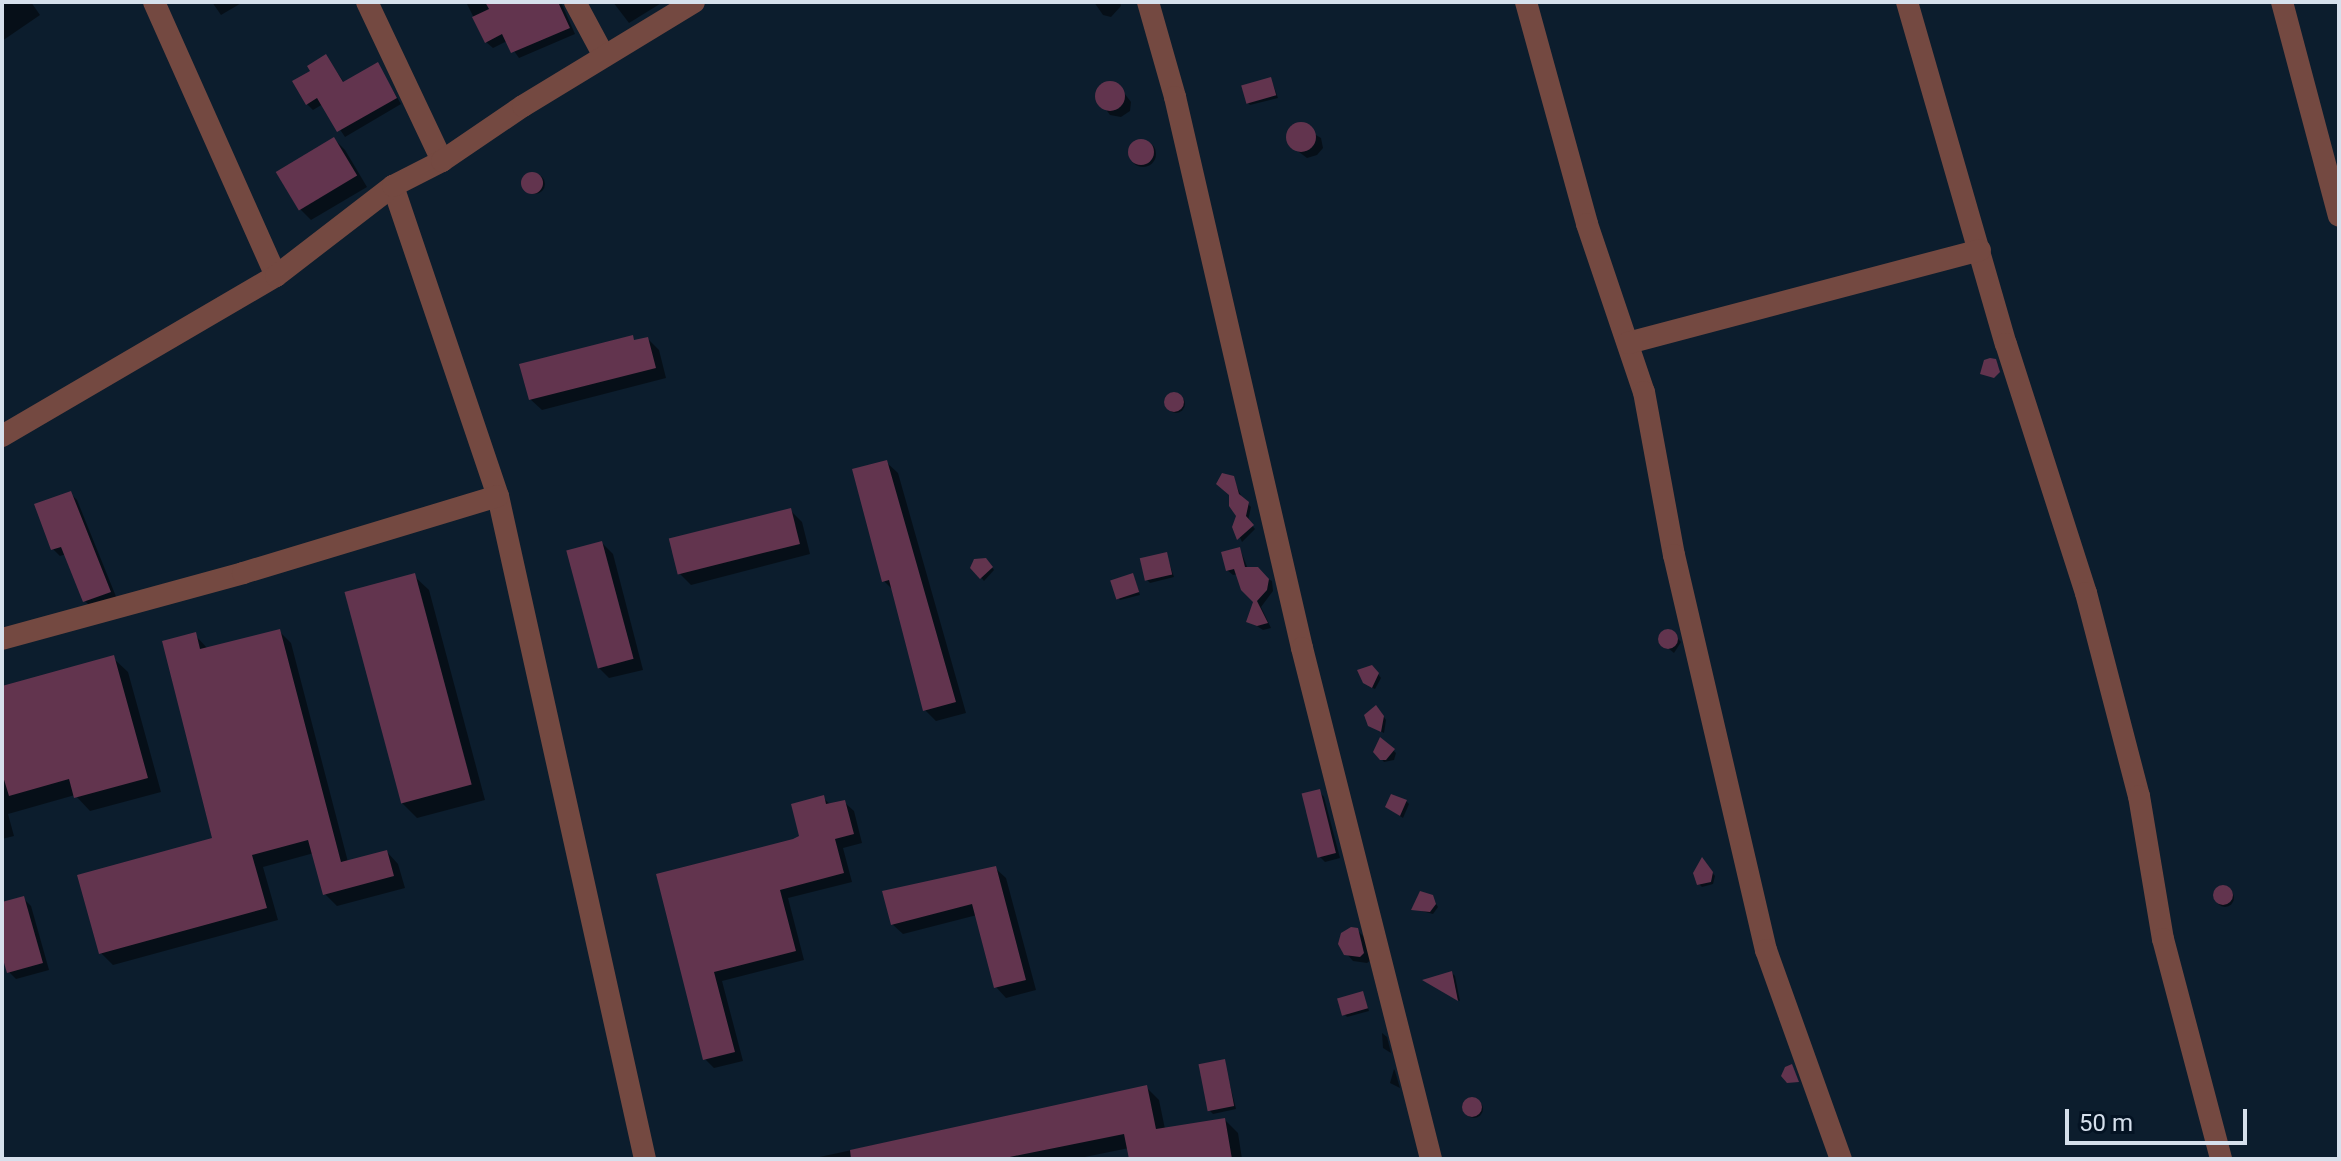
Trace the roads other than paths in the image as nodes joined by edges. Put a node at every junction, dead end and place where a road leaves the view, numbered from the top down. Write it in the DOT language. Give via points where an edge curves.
graph roads {
  1 [pos="154,2"];
  2 [pos="367,2"];
  3 [pos="575,2"];
  4 [pos="694,2"];
  5 [pos="1148,2"];
  6 [pos="1526,2"];
  7 [pos="1907,2"];
  8 [pos="2282,2"];
  9 [pos="604,56"];
  10 [pos="442,161"];
  11 [pos="393,186"];
  12 [pos="2339,216"];
  13 [pos="1980,250"];
  14 [pos="276,276"];
  15 [pos="1628,343"];
  16 [pos="2,436"];
  17 [pos="498,496"];
  18 [pos="2,639"];
  19 [pos="645,1159"];
  20 [pos="1431,1159"];
  21 [pos="1841,1159"];
  22 [pos="2221,1159"];
  1 -- 14 [label="street"];
  2 -- 10 [label="street"];
  3 -- 9 [label="street"];
  4 -- 9 [label="street"];
  5 -- 20 [label="street"];
  6 -- 15 [label="street" via="1587,224"];
  7 -- 13 [label="street"];
  8 -- 12 [label="street"];
  9 -- 10 [label="street"];
  10 -- 11 [label="street"];
  11 -- 14 [label="street"];
  11 -- 17 [label="street"];
  13 -- 15 [label="street"];
  13 -- 22 [label="street" via="2086,593 2139,796 2163,939"];
  14 -- 16 [label="street"];
  15 -- 21 [label="street" via="1644,392 1674,555 1762,937"];
  17 -- 18 [label="street"];
  17 -- 19 [label="street"];
}
